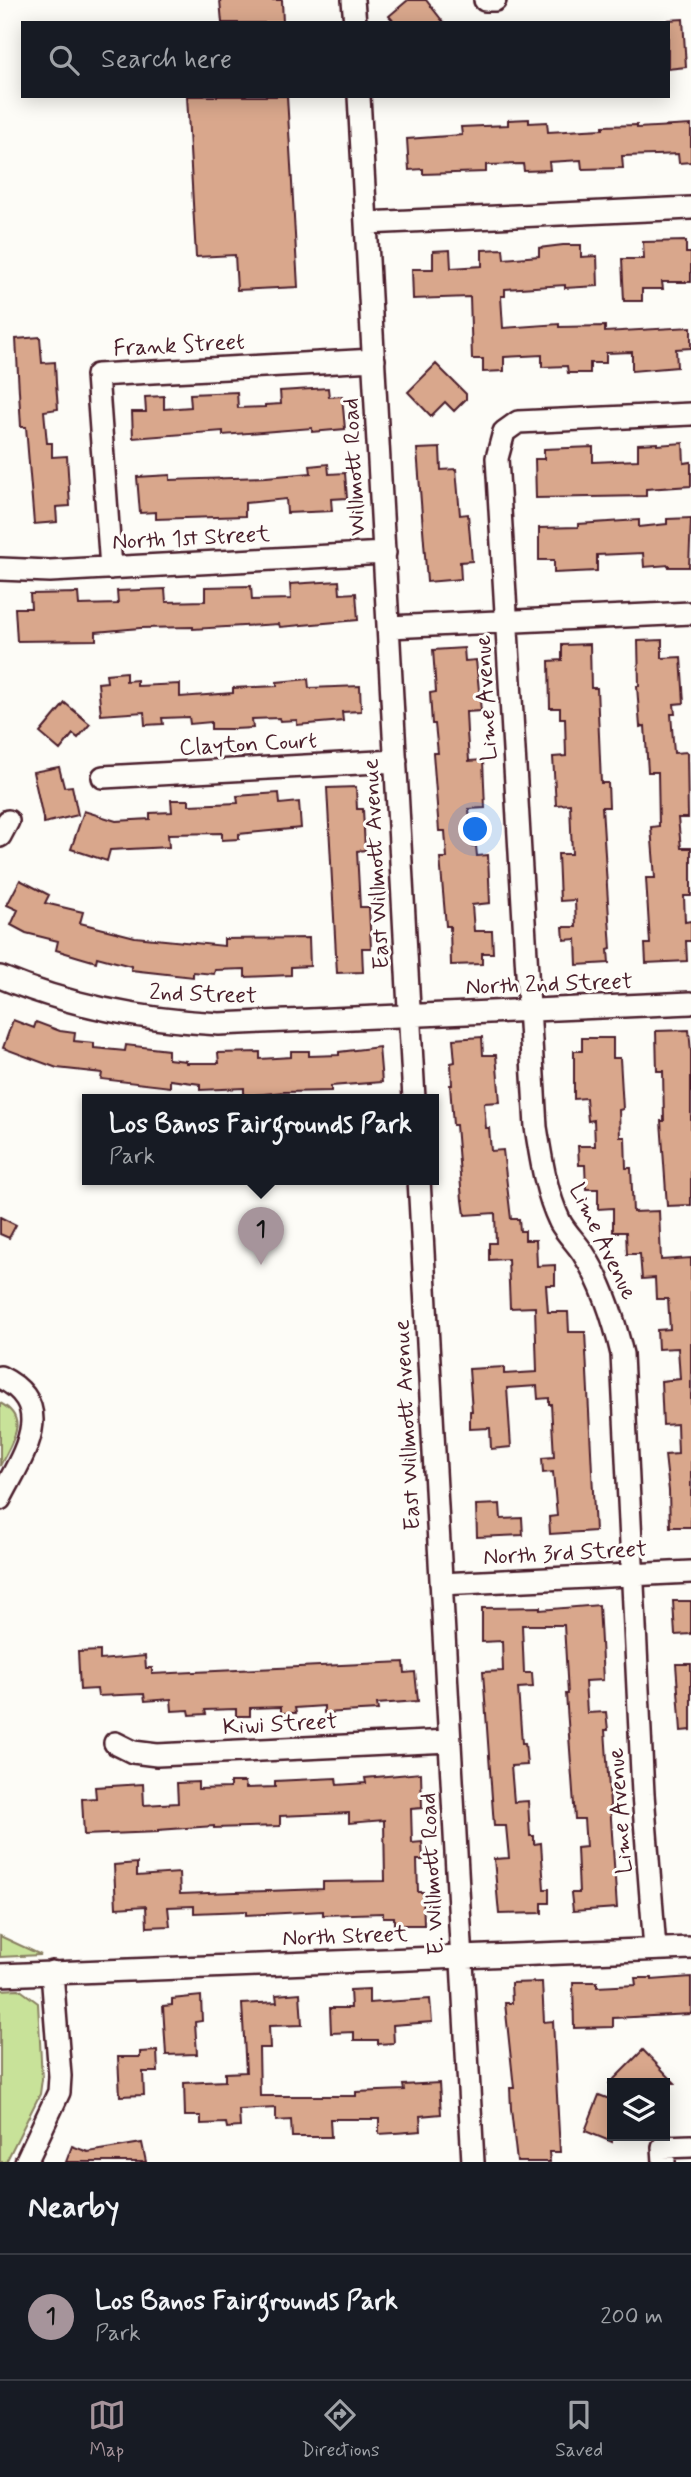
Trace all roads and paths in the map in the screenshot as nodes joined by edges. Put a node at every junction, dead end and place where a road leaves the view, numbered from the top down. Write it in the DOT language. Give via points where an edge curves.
graph roads {
  1 [pos="353,0"];
  2 [pos="485,0"];
  3 [pos="495,0"];
  4 [pos="355,21"];
  5 [pos="359,98"];
  6 [pos="691,208"];
  7 [pos="366,223"];
  8 [pos="374,360"];
  9 [pos="691,414"];
  10 [pos="384,553"];
  11 [pos="111,568"];
  12 [pos="0,569"];
  13 [pos="691,613"];
  14 [pos="507,621"];
  15 [pos="389,627"];
  16 [pos="396,761"];
  17 [pos="103,777"];
  18 [pos="0,977"];
  19 [pos="691,1003"];
  20 [pos="528,1010"];
  21 [pos="410,1015"];
  22 [pos="414,1094"];
  23 [pos="419,1185"];
  24 [pos="0,1377"];
  25 [pos="0,1499"];
  26 [pos="691,1573"];
  27 [pos="634,1575"];
  28 [pos="441,1584"];
  29 [pos="449,1741"];
  30 [pos="116,1743"];
  31 [pos="691,1948"];
  32 [pos="655,1949"];
  33 [pos="462,1958"];
  34 [pos="52,1972"];
  35 [pos="0,1975"];
  36 [pos="691,2146"];
  37 [pos="664,2155"];
  38 [pos="26,2162"];
  39 [pos="473,2162"];
  1 -- 4 [label="street"];
  2 -- 3 [label="street"];
  5 -- 7 [label="street, Willmott Road"];
  6 -- 7 [label="street"];
  7 -- 8 [label="street, Willmott Road"];
  8 -- 10 [label="street, Willmott Road"];
  8 -- 11 [label="street, Frank Street" via="97,375"];
  9 -- 14 [label="street, Lime Avenue" via="534,420 518,422 504,432 498,458"];
  10 -- 11 [label="street, North 1st Street"];
  10 -- 15 [label="street, Willmott Road"];
  11 -- 12 [label="street, North 1st Street"];
  13 -- 14 [label="street"];
  14 -- 15 [label="street"];
  14 -- 20 [label="street, Lime Avenue"];
  15 -- 16 [label="street, East Willmott Avenue"];
  16 -- 17 [label="street, Clayton Court"];
  16 -- 21 [label="street, East Willmott Avenue"];
  18 -- 21 [label="street, 2nd Street" via="58,998 151,1019 219,1024"];
  19 -- 20 [label="street, North 2nd Street"];
  20 -- 21 [label="street, North 2nd Street"];
  20 -- 27 [label="street, Lime Avenue" via="544,1175 561,1223 600,1285 622,1354"];
  21 -- 22 [label="street, East Willmott Avenue"];
  23 -- 28 [label="street, East Willmott Avenue"];
  24 -- 25 [label="street" via="17,1385 33,1413 28,1445"];
  26 -- 27 [label="street, North 3rd Street"];
  27 -- 28 [label="street, North 3rd Street"];
  27 -- 32 [label="street, Lime Avenue"];
  28 -- 29 [label="street, E. Willmott Road"];
  29 -- 30 [label="street, Kiwi Street" via="157,1755 133,1752"];
  29 -- 33 [label="street, E. Willmott Road"];
  31 -- 32 [label="street, North Street"];
  32 -- 33 [label="street, North Street"];
  33 -- 34 [label="street, North Street"];
  33 -- 39 [label="street, E. Willmott Road"];
  34 -- 35 [label="street, North Street"];
  34 -- 38 [label="street" via="59,2092"];
  36 -- 37 [label="street"];
}
